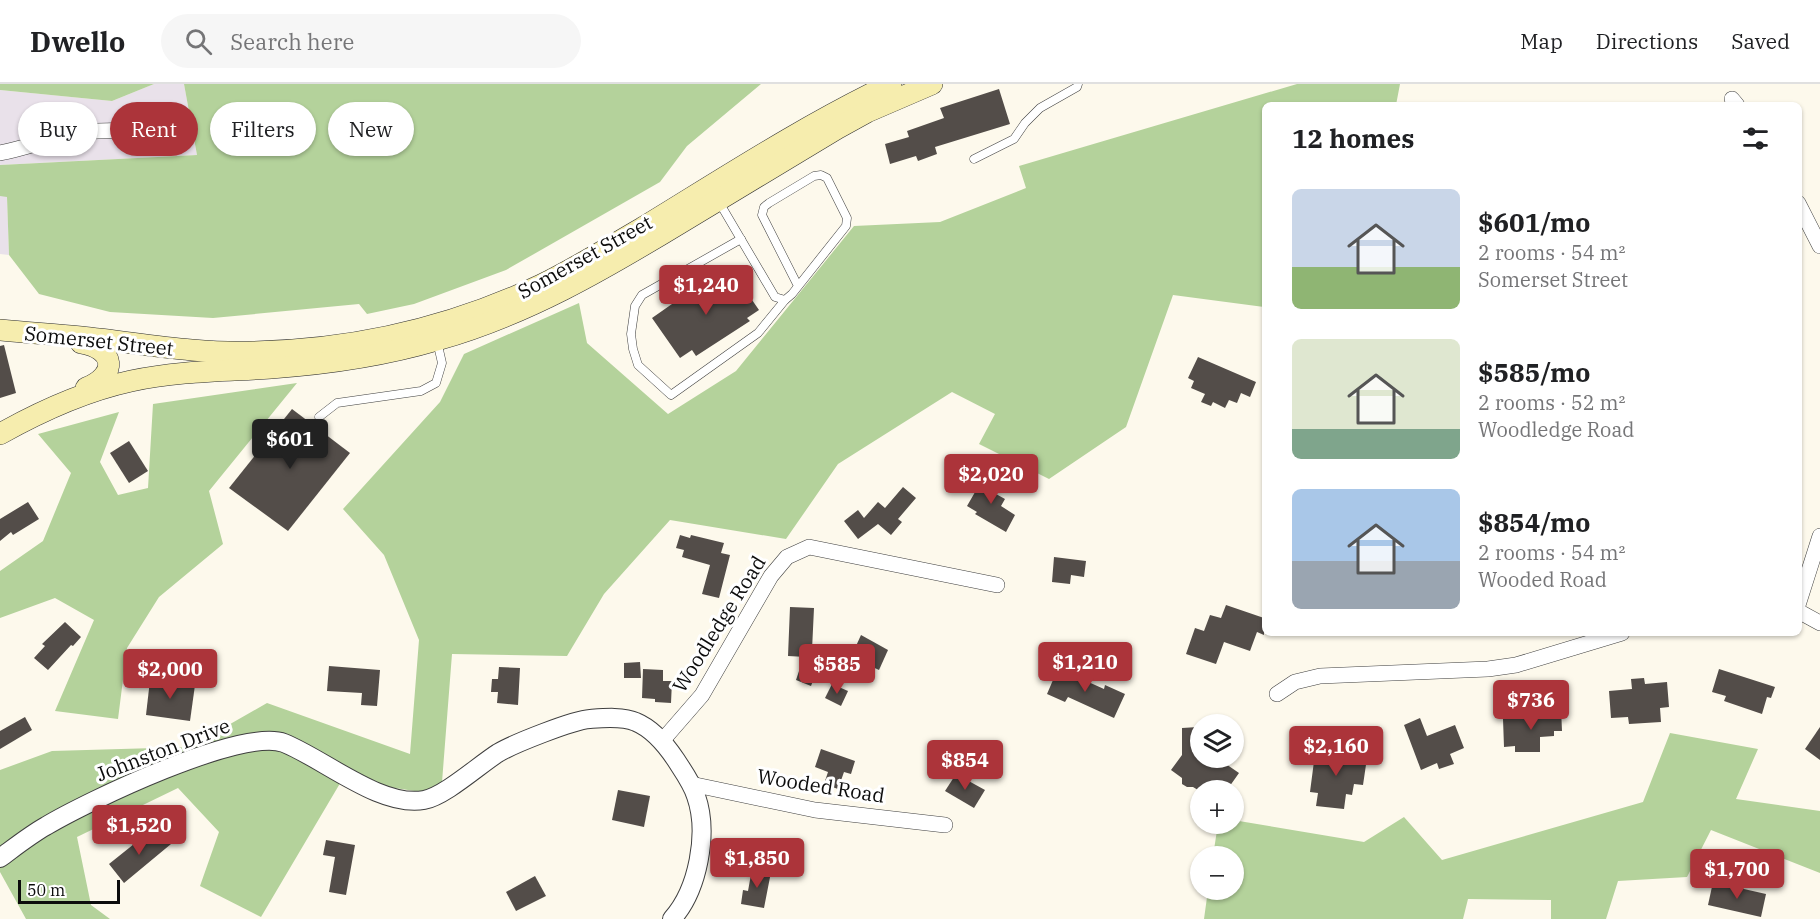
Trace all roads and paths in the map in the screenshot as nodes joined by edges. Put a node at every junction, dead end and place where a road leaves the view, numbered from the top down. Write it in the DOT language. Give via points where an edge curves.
graph roads {
  1 [pos="891,84"];
  2 [pos="932,84"];
  3 [pos="1078,84"];
  4 [pos="110,130"];
  5 [pos="0,153"];
  6 [pos="974,159"];
  7 [pos="714,194"];
  8 [pos="1802,211"];
  9 [pos="741,239"];
  10 [pos="1820,246"];
  11 [pos="798,286"];
  12 [pos="785,300"];
  13 [pos="0,330"];
  14 [pos="435,333"];
  15 [pos="42,335"];
  16 [pos="319,417"];
  17 [pos="23,421"];
  18 [pos="0,434"];
  19 [pos="1820,536"];
  20 [pos="997,585"];
  21 [pos="1802,592"];
  22 [pos="1802,613"];
  23 [pos="1820,622"];
  24 [pos="1612,636"];
  25 [pos="1277,694"];
  26 [pos="662,741"];
  27 [pos="691,784"];
  28 [pos="945,825"];
  29 [pos="0,858"];
  30 [pos="672,919"];
  1 -- 7 [label="main road, Somerset Street" via="835,112"];
  2 -- 7 [label="main road, Somerset Street" via="848,123"];
  3 -- 6 [label="lane" via="1040,108 1014,139"];
  4 -- 5 [label="street" via="75,133"];
  7 -- 9 [label="lane"];
  7 -- 14 [label="main road, Somerset Street" via="541,285"];
  8 -- 10 [label="street"];
  9 -- 12 [label="lane" via="775,297"];
  9 -- 12 [label="lane" via="642,295 632,316 631,334 638,365 672,395 758,333"];
  11 -- 11 [label="lane" via="846,226 847,219 827,178 821,175 769,203 762,215"];
  11 -- 12 [label="lane"];
  13 -- 15 [label="main road, Somerset Street"];
  14 -- 15 [label="main road, Somerset Street" via="252,352 190,350"];
  14 -- 16 [label="lane" via="442,363 436,383 422,391 337,403"];
  14 -- 17 [label="main road, Somerset Street" via="372,356 181,373 112,385"];
  15 -- 17 [label="main road" via="99,348 106,356 108,369 96,384"];
  17 -- 18 [label="main road"];
  19 -- 21 [label="street"];
  20 -- 26 [label="street, Woodledge Road" via="809,547 787,557 771,576 702,695"];
  22 -- 23 [label="street"];
  24 -- 25 [label="street" via="1516,665 1320,676 1295,682"];
  26 -- 27 [label="street, Johnston Drive"];
  26 -- 29 [label="street, Johnston Drive" via="624,718 588,719 501,751 441,792 426,800 407,802 380,793 282,742 258,740 226,747 125,785 45,826"];
  27 -- 28 [label="street, Wooded Road" via="816,810"];
  27 -- 30 [label="street, Johnston Drive" via="700,815 696,876"];
}
